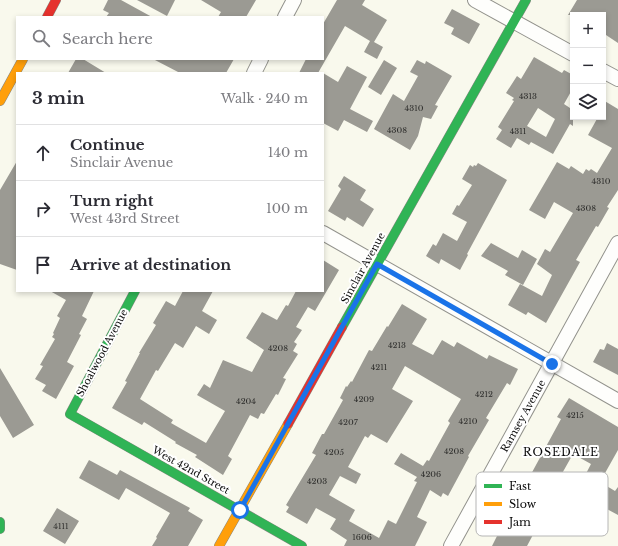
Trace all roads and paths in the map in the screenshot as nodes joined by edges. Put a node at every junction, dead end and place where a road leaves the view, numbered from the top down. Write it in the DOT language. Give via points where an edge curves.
graph roads {
  1 [pos="56,0"];
  2 [pos="294,0"];
  3 [pos="475,0"];
  4 [pos="526,0"];
  5 [pos="48,16"];
  6 [pos="286,16"];
  7 [pos="514,21"];
  8 [pos="570,52"];
  9 [pos="23,60"];
  10 [pos="260,60"];
  11 [pos="17,72"];
  12 [pos="254,72"];
  13 [pos="16,73"];
  14 [pos="606,73"];
  15 [pos="618,79"];
  16 [pos="0,101"];
  17 [pos="324,234"];
  18 [pos="618,243"];
  19 [pos="377,264"];
  20 [pos="134,292"];
  21 [pos="552,364"];
  22 [pos="618,401"];
  23 [pos="70,414"];
  24 [pos="492,472"];
  25 [pos="476,501"];
  26 [pos="240,510"];
  27 [pos="0,522"];
  28 [pos="0,529"];
  29 [pos="219,546"];
  30 [pos="302,546"];
  31 [pos="451,546"];
  1 -- 5 [label="street"];
  2 -- 6 [label="street"];
  3 -- 7 [label="street"];
  4 -- 7 [label="street, Sinclair Avenue"];
  7 -- 8 [label="street"];
  7 -- 19 [label="street, Sinclair Avenue"];
  9 -- 11 [label="street"];
  10 -- 12 [label="street"];
  13 -- 16 [label="street"];
  14 -- 15 [label="street"];
  17 -- 19 [label="street"];
  18 -- 21 [label="street, Ramsey Avenue"];
  19 -- 21 [label="street"];
  19 -- 26 [label="street, Sinclair Avenue"];
  20 -- 23 [label="street, Shoalwood Avenue"];
  21 -- 22 [label="street"];
  21 -- 24 [label="street, Ramsey Avenue"];
  23 -- 26 [label="street, West 42nd Street"];
  25 -- 31 [label="street, Ramsey Avenue"];
  26 -- 29 [label="street, Sinclair Avenue"];
  26 -- 30 [label="street, West 42nd Street"];
  27 -- 28 [label="street"];
}
